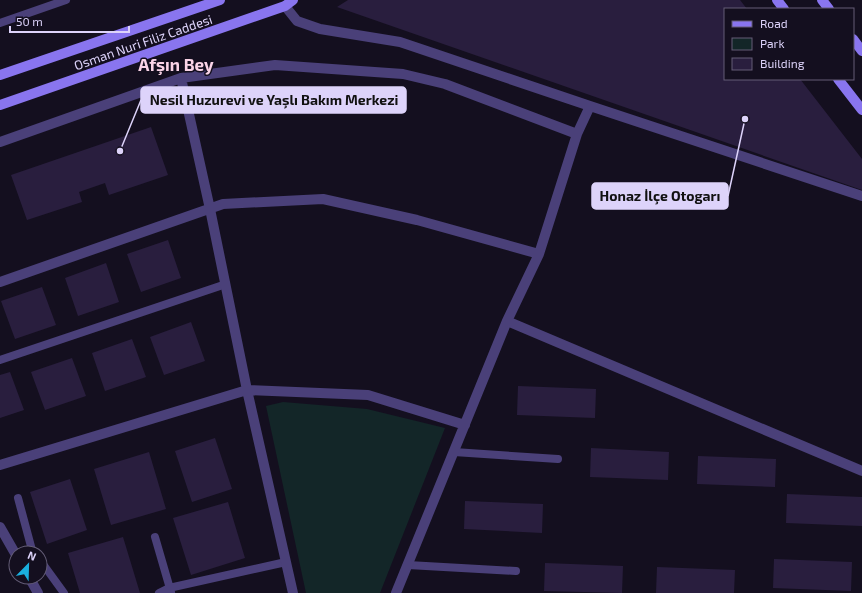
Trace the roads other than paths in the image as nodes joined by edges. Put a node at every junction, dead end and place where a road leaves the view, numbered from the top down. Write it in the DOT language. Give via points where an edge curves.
graph roads {
  1 [pos="66,0"];
  2 [pos="220,0"];
  3 [pos="293,0"];
  4 [pos="777,0"];
  5 [pos="822,0"];
  6 [pos="284,6"];
  7 [pos="783,8"];
  8 [pos="828,8"];
  9 [pos="0,22"];
  10 [pos="854,40"];
  11 [pos="862,50"];
  12 [pos="0,75"];
  13 [pos="181,78"];
  14 [pos="839,80"];
  15 [pos="0,105"];
  16 [pos="590,106"];
  17 [pos="862,110"];
  18 [pos="577,134"];
  19 [pos="0,142"];
  20 [pos="862,196"];
  21 [pos="210,209"];
  22 [pos="539,254"];
  23 [pos="0,282"];
  24 [pos="226,284"];
  25 [pos="507,321"];
  26 [pos="0,360"];
  27 [pos="247,390"];
  28 [pos="465,425"];
  29 [pos="454,452"];
  30 [pos="558,459"];
  31 [pos="0,466"];
  32 [pos="862,471"];
  33 [pos="18,498"];
  34 [pos="0,528"];
  35 [pos="155,538"];
  36 [pos="10,545"];
  37 [pos="31,545"];
  38 [pos="286,562"];
  39 [pos="408,565"];
  40 [pos="48,571"];
  41 [pos="516,571"];
  42 [pos="170,590"];
  43 [pos="64,593"];
  44 [pos="158,593"];
  45 [pos="293,593"];
  46 [pos="396,593"];
  1 -- 9 [label="lane"];
  2 -- 12 [label="street, Osman Nuri Filiz Caddesi"];
  3 -- 6 [label="street, Osman Nuri Filiz Caddesi"];
  4 -- 7 [label="street"];
  5 -- 8 [label="street"];
  6 -- 15 [label="street, Osman Nuri Filiz Caddesi"];
  6 -- 16 [label="street" via="297,21 320,29 400,42"];
  10 -- 11 [label="street"];
  13 -- 18 [label="street" via="274,65 403,74 445,84"];
  13 -- 19 [label="street"];
  13 -- 21 [label="street"];
  14 -- 17 [label="street"];
  16 -- 18 [label="street"];
  16 -- 20 [label="street"];
  18 -- 22 [label="street"];
  21 -- 22 [label="street" via="223,204 323,199 416,220"];
  21 -- 23 [label="street"];
  21 -- 24 [label="street"];
  22 -- 25 [label="street"];
  24 -- 26 [label="lane"];
  24 -- 27 [label="street"];
  25 -- 28 [label="street"];
  25 -- 32 [label="street"];
  27 -- 28 [label="street" via="368,394"];
  27 -- 31 [label="street"];
  27 -- 38 [label="street"];
  28 -- 29 [label="street"];
  29 -- 30 [label="lane"];
  29 -- 39 [label="street"];
  33 -- 37 [label="lane"];
  34 -- 36 [label="street"];
  35 -- 42 [label="lane"];
  38 -- 42 [label="lane"];
  38 -- 45 [label="street"];
  39 -- 41 [label="lane"];
  39 -- 46 [label="street"];
  40 -- 43 [label="lane"];
  42 -- 44 [label="lane"];
}
